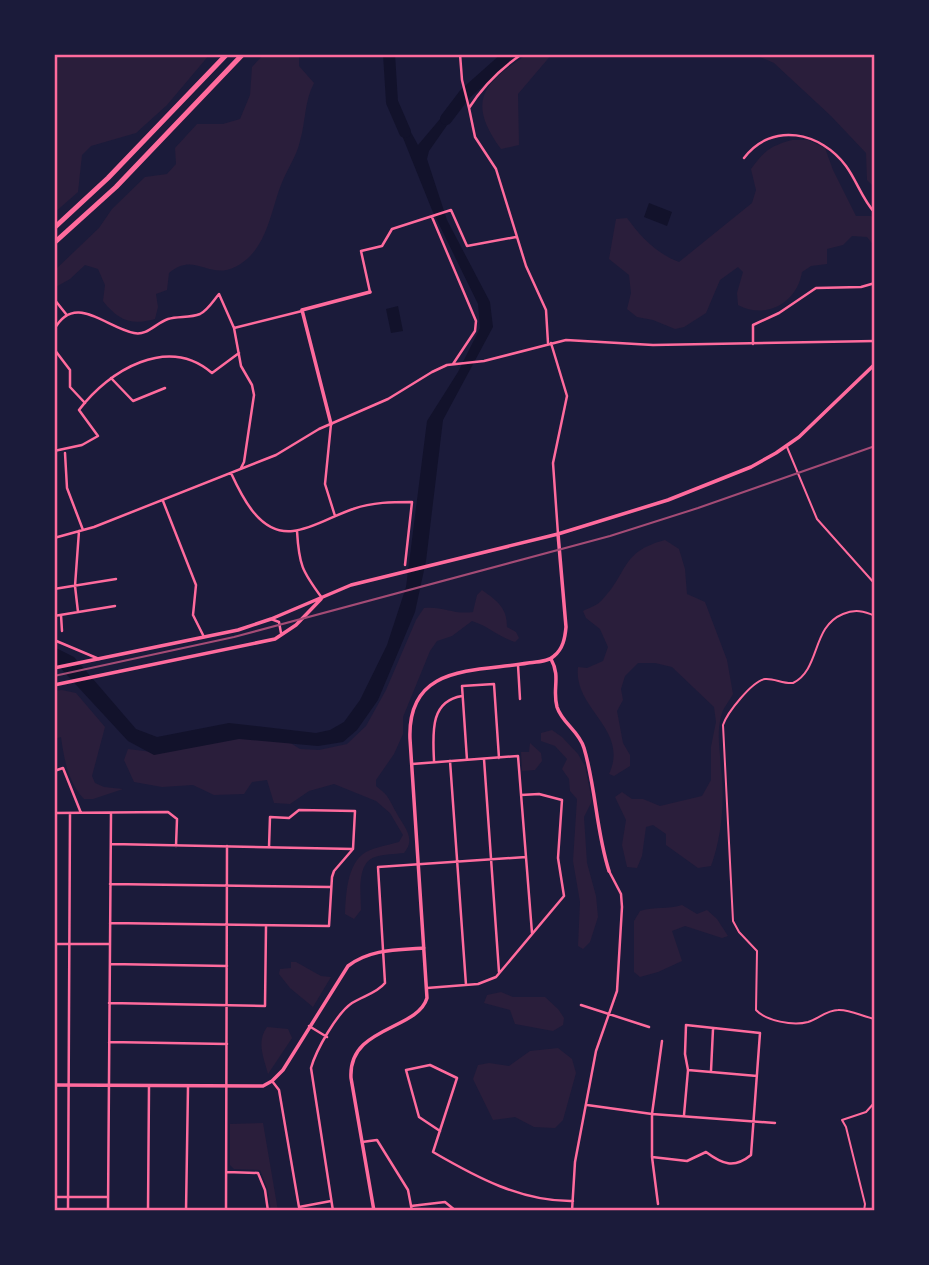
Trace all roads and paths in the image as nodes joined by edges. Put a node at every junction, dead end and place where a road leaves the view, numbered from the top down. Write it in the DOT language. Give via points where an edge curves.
graph roads {
  1 [pos="227,54"];
  2 [pos="243,54"];
  3 [pos="460,54"];
  4 [pos="522,54"];
  5 [pos="469,108"];
  6 [pos="744,158"];
  7 [pos="875,213"];
  8 [pos="432,217"];
  9 [pos="54,228"];
  10 [pos="517,237"];
  11 [pos="54,243"];
  12 [pos="875,283"];
  13 [pos="370,292"];
  14 [pos="54,299"];
  15 [pos="302,310"];
  16 [pos="66,314"];
  17 [pos="234,328"];
  18 [pos="54,330"];
  19 [pos="875,341"];
  20 [pos="550,343"];
  21 [pos="753,344"];
  22 [pos="54,349"];
  23 [pos="240,353"];
  24 [pos="454,364"];
  25 [pos="875,364"];
  26 [pos="111,378"];
  27 [pos="165,388"];
  28 [pos="85,403"];
  29 [pos="331,424"];
  30 [pos="787,446"];
  31 [pos="54,451"];
  32 [pos="65,453"];
  33 [pos="241,468"];
  34 [pos="231,472"];
  35 [pos="163,501"];
  36 [pos="335,516"];
  37 [pos="297,530"];
  38 [pos="81,531"];
  39 [pos="558,534"];
  40 [pos="54,538"];
  41 [pos="405,565"];
  42 [pos="116,579"];
  43 [pos="875,584"];
  44 [pos="75,586"];
  45 [pos="54,589"];
  46 [pos="322,598"];
  47 [pos="115,606"];
  48 [pos="78,612"];
  49 [pos="61,615"];
  50 [pos="54,616"];
  51 [pos="875,616"];
  52 [pos="271,619"];
  53 [pos="62,631"];
  54 [pos="204,637"];
  55 [pos="275,639"];
  56 [pos="54,640"];
  57 [pos="99,659"];
  58 [pos="551,659"];
  59 [pos="518,665"];
  60 [pos="54,668"];
  61 [pos="54,685"];
  62 [pos="463,696"];
  63 [pos="520,699"];
  64 [pos="499,758"];
  65 [pos="484,759"];
  66 [pos="467,760"];
  67 [pos="450,761"];
  68 [pos="434,762"];
  69 [pos="412,764"];
  70 [pos="54,771"];
  71 [pos="521,795"];
  72 [pos="54,813"];
  73 [pos="70,813"];
  74 [pos="81,813"];
  75 [pos="111,814"];
  76 [pos="111,844"];
  77 [pos="176,846"];
  78 [pos="227,846"];
  79 [pos="269,847"];
  80 [pos="353,849"];
  81 [pos="526,857"];
  82 [pos="492,859"];
  83 [pos="457,862"];
  84 [pos="418,865"];
  85 [pos="609,871"];
  86 [pos="110,884"];
  87 [pos="227,886"];
  88 [pos="330,887"];
  89 [pos="110,923"];
  90 [pos="227,925"];
  91 [pos="266,926"];
  92 [pos="532,935"];
  93 [pos="54,944"];
  94 [pos="69,944"];
  95 [pos="110,944"];
  96 [pos="424,948"];
  97 [pos="385,952"];
  98 [pos="110,964"];
  99 [pos="227,965"];
  100 [pos="499,972"];
  101 [pos="466,985"];
  102 [pos="427,988"];
  103 [pos="109,1003"];
  104 [pos="227,1005"];
  105 [pos="581,1005"];
  106 [pos="609,1016"];
  107 [pos="875,1019"];
  108 [pos="309,1026"];
  109 [pos="649,1027"];
  110 [pos="713,1029"];
  111 [pos="327,1037"];
  112 [pos="662,1041"];
  113 [pos="109,1042"];
  114 [pos="227,1044"];
  115 [pos="688,1070"];
  116 [pos="711,1072"];
  117 [pos="757,1076"];
  118 [pos="272,1081"];
  119 [pos="54,1085"];
  120 [pos="70,1085"];
  121 [pos="109,1086"];
  122 [pos="149,1086"];
  123 [pos="188,1087"];
  124 [pos="227,1087"];
  125 [pos="875,1102"];
  126 [pos="587,1105"];
  127 [pos="652,1114"];
  128 [pos="684,1115"];
  129 [pos="755,1121"];
  130 [pos="775,1123"];
  131 [pos="440,1131"];
  132 [pos="362,1142"];
  133 [pos="652,1157"];
  134 [pos="227,1172"];
  135 [pos="54,1197"];
  136 [pos="68,1197"];
  137 [pos="108,1197"];
  138 [pos="573,1200"];
  139 [pos="331,1201"];
  140 [pos="658,1203"];
  141 [pos="411,1206"];
  142 [pos="68,1211"];
  143 [pos="108,1211"];
  144 [pos="148,1211"];
  145 [pos="186,1211"];
  146 [pos="226,1211"];
  147 [pos="268,1211"];
  148 [pos="333,1211"];
  149 [pos="373,1211"];
  150 [pos="412,1211"];
  151 [pos="456,1211"];
  152 [pos="572,1211"];
  153 [pos="864,1211"];
  1 -- 9 [label="highway"];
  2 -- 11 [label="highway" via="116,187"];
  3 -- 5 [label="street"];
  4 -- 5 [label="street" via="488,82"];
  5 -- 10 [label="street" via="475,137 496,169"];
  6 -- 7 [label="street" via="759,143 778,135 813,139 844,163"];
  8 -- 10 [label="street" via="451,210 467,246"];
  8 -- 13 [label="street" via="391,229 382,246 361,251"];
  8 -- 24 [label="street" via="476,321 475,331"];
  10 -- 20 [label="street" via="546,310"];
  12 -- 21 [label="street" via="808,292 753,325"];
  13 -- 15 [label="street"];
  14 -- 16 [label="street"];
  15 -- 17 [label="street"];
  15 -- 29 [label="street"];
  16 -- 17 [label="street" via="88,314 137,334 168,319 200,313 219,294"];
  16 -- 18 [label="street"];
  17 -- 23 [label="street"];
  19 -- 21 [label="street"];
  20 -- 21 [label="street"];
  20 -- 24 [label="street" via="475,363"];
  20 -- 39 [label="street" via="567,396 553,463"];
  22 -- 28 [label="street" via="70,370 71,390"];
  23 -- 26 [label="street" via="212,373 188,359 165,356"];
  23 -- 33 [label="street" via="254,395"];
  24 -- 29 [label="street"];
  25 -- 30 [label="street"];
  26 -- 27 [label="street" via="133,401"];
  26 -- 28 [label="street"];
  28 -- 31 [label="street" via="79,410 98,436"];
  29 -- 33 [label="street"];
  29 -- 36 [label="street" via="325,484"];
  30 -- 39 [label="street" via="751,467 668,500"];
  30 -- 43 [label="lane" via="817,519"];
  32 -- 38 [label="street" via="66,488"];
  33 -- 34 [label="street"];
  34 -- 35 [label="street"];
  34 -- 37 [label="street" via="259,519 283,531"];
  35 -- 38 [label="street"];
  35 -- 54 [label="street" via="195,584 193,615"];
  36 -- 37 [label="street"];
  36 -- 41 [label="street" via="375,503 412,502"];
  37 -- 46 [label="street" via="303,573"];
  38 -- 40 [label="street"];
  38 -- 44 [label="street"];
  39 -- 46 [label="street" via="351,585"];
  39 -- 58 [label="street" via="565,633"];
  42 -- 44 [label="street"];
  44 -- 45 [label="street"];
  44 -- 48 [label="street"];
  46 -- 52 [label="street"];
  46 -- 55 [label="street"];
  47 -- 48 [label="street"];
  48 -- 49 [label="street"];
  49 -- 50 [label="street"];
  49 -- 53 [label="street"];
  51 -- 107 [label="lane" via="863,610 836,618 821,633 806,674 793,683 768,679 754,684 723,725 733,921 738,933 757,951 756,1010 762,1016 792,1023 839,1009"];
  52 -- 54 [label="street"];
  52 -- 55 [label="street" via="282,625"];
  54 -- 57 [label="street"];
  55 -- 61 [label="street"];
  56 -- 57 [label="street"];
  57 -- 60 [label="street"];
  58 -- 59 [label="street"];
  58 -- 85 [label="street" via="556,669 557,707 584,749"];
  59 -- 63 [label="street"];
  59 -- 69 [label="street" via="453,673 432,684 412,713"];
  62 -- 64 [label="street" via="462,685 494,684"];
  62 -- 66 [label="street"];
  62 -- 68 [label="street" via="448,701 435,716"];
  64 -- 65 [label="street"];
  64 -- 71 [label="street" via="518,756"];
  65 -- 66 [label="street"];
  65 -- 82 [label="street"];
  66 -- 67 [label="street"];
  67 -- 68 [label="street"];
  67 -- 83 [label="street"];
  68 -- 69 [label="street"];
  69 -- 84 [label="street"];
  70 -- 74 [label="street" via="64,768"];
  71 -- 81 [label="street"];
  71 -- 92 [label="street" via="562,800 558,858 564,897"];
  72 -- 73 [label="street"];
  73 -- 74 [label="street"];
  73 -- 94 [label="street"];
  74 -- 75 [label="street"];
  75 -- 76 [label="street"];
  75 -- 77 [label="street" via="168,812 177,819"];
  76 -- 77 [label="street"];
  76 -- 86 [label="street"];
  77 -- 78 [label="street"];
  78 -- 79 [label="street"];
  78 -- 87 [label="street"];
  79 -- 80 [label="street"];
  79 -- 80 [label="street" via="270,817 289,818 299,810 355,811"];
  80 -- 88 [label="street" via="334,871"];
  81 -- 82 [label="street"];
  81 -- 92 [label="street"];
  82 -- 83 [label="street"];
  82 -- 100 [label="street"];
  83 -- 84 [label="street"];
  83 -- 101 [label="street"];
  84 -- 96 [label="street"];
  84 -- 97 [label="street" via="378,867"];
  85 -- 106 [label="street" via="621,894 622,920 617,991"];
  86 -- 87 [label="street"];
  86 -- 89 [label="street"];
  87 -- 88 [label="street"];
  87 -- 90 [label="street"];
  88 -- 91 [label="street" via="330,926"];
  89 -- 90 [label="street"];
  89 -- 95 [label="street"];
  90 -- 91 [label="street"];
  90 -- 99 [label="street"];
  91 -- 104 [label="street" via="265,1006"];
  92 -- 100 [label="street"];
  93 -- 94 [label="street"];
  94 -- 95 [label="street"];
  94 -- 120 [label="street"];
  95 -- 98 [label="street"];
  96 -- 97 [label="street"];
  96 -- 102 [label="street"];
  97 -- 108 [label="street" via="360,956 348,966"];
  97 -- 111 [label="street" via="385,983 346,1008"];
  98 -- 99 [label="street"];
  98 -- 103 [label="street"];
  99 -- 104 [label="street"];
  100 -- 101 [label="street"];
  101 -- 102 [label="street"];
  102 -- 132 [label="street" via="421,1009 367,1041 354,1058 351,1079"];
  103 -- 104 [label="street"];
  103 -- 113 [label="street"];
  104 -- 114 [label="street"];
  105 -- 106 [label="street"];
  106 -- 109 [label="street"];
  106 -- 126 [label="street" via="596,1051"];
  108 -- 111 [label="street"];
  108 -- 118 [label="street"];
  110 -- 115 [label="street" via="685,1025"];
  110 -- 116 [label="street"];
  110 -- 117 [label="street" via="760,1033"];
  111 -- 139 [label="street" via="311,1068"];
  112 -- 127 [label="street"];
  113 -- 114 [label="street"];
  113 -- 121 [label="street"];
  114 -- 124 [label="street"];
  115 -- 116 [label="street"];
  115 -- 128 [label="street"];
  116 -- 117 [label="street"];
  117 -- 129 [label="street"];
  118 -- 124 [label="street" via="258,1087"];
  118 -- 139 [label="street" via="279,1090 299,1207"];
  119 -- 120 [label="street"];
  120 -- 121 [label="street"];
  120 -- 136 [label="street"];
  121 -- 122 [label="street"];
  121 -- 137 [label="street"];
  122 -- 123 [label="street"];
  122 -- 144 [label="street"];
  123 -- 124 [label="street"];
  123 -- 145 [label="street"];
  124 -- 134 [label="street"];
  125 -- 153 [label="lane" via="866,1112 842,1120"];
  126 -- 127 [label="street"];
  126 -- 138 [label="street" via="575,1162"];
  127 -- 128 [label="street"];
  127 -- 133 [label="street"];
  128 -- 129 [label="street"];
  129 -- 130 [label="street"];
  129 -- 133 [label="street" via="751,1155 743,1162 722,1163 706,1152 687,1161"];
  131 -- 131 [label="street" via="419,1117 406,1070 430,1065 457,1078"];
  131 -- 138 [label="street" via="433,1152 477,1177 547,1200"];
  132 -- 141 [label="street" via="377,1140 408,1190"];
  132 -- 149 [label="street"];
  133 -- 140 [label="street"];
  134 -- 146 [label="street"];
  134 -- 147 [label="street" via="258,1173"];
  135 -- 136 [label="street"];
  136 -- 137 [label="street"];
  136 -- 142 [label="street"];
  137 -- 143 [label="street"];
  138 -- 152 [label="street"];
  139 -- 148 [label="street"];
  141 -- 150 [label="street"];
  141 -- 151 [label="street" via="444,1202"];
}
